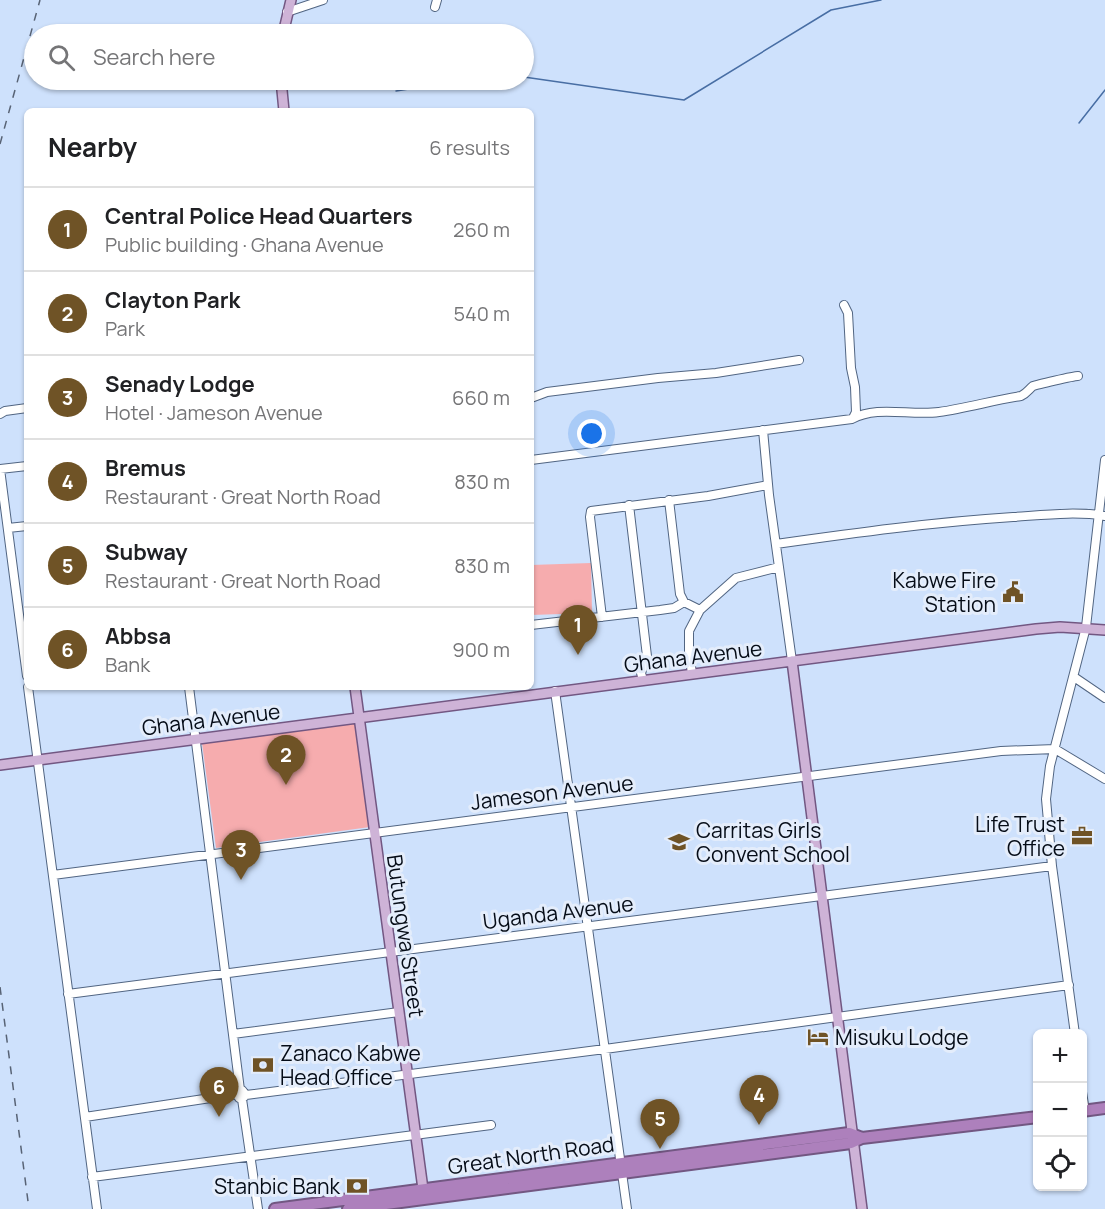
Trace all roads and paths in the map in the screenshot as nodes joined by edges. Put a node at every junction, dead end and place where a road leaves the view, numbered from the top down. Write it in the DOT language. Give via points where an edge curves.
graph roads {
  1 [pos="291,0"];
  2 [pos="322,0"];
  3 [pos="287,12"];
  4 [pos="285,24"];
  5 [pos="282,90"];
  6 [pos="284,108"];
  7 [pos="844,305"];
  8 [pos="799,360"];
  9 [pos="1078,376"];
  10 [pos="534,397"];
  11 [pos="24,408"];
  12 [pos="2,411"];
  13 [pos="852,419"];
  14 [pos="763,430"];
  15 [pos="534,460"];
  16 [pos="1105,460"];
  17 [pos="24,466"];
  18 [pos="0,469"];
  19 [pos="768,485"];
  20 [pos="669,500"];
  21 [pos="629,505"];
  22 [pos="1102,515"];
  23 [pos="24,526"];
  24 [pos="8,528"];
  25 [pos="776,544"];
  26 [pos="779,567"];
  27 [pos="684,602"];
  28 [pos="699,610"];
  29 [pos="642,612"];
  30 [pos="602,617"];
  31 [pos="534,625"];
  32 [pos="1086,627"];
  33 [pos="1105,630"];
  34 [pos="24,635"];
  35 [pos="792,661"];
  36 [pos="692,674"];
  37 [pos="1074,678"];
  38 [pos="643,680"];
  39 [pos="28,690"];
  40 [pos="189,690"];
  41 [pos="355,690"];
  42 [pos="555,691"];
  43 [pos="1105,698"];
  44 [pos="359,717"];
  45 [pos="196,739"];
  46 [pos="1055,749"];
  47 [pos="38,760"];
  48 [pos="0,765"];
  49 [pos="807,777"];
  50 [pos="1105,779"];
  51 [pos="571,808"];
  52 [pos="373,833"];
  53 [pos="211,854"];
  54 [pos="1052,866"];
  55 [pos="53,875"];
  56 [pos="822,896"];
  57 [pos="588,926"];
  58 [pos="392,952"];
  59 [pos="226,974"];
  60 [pos="1069,985"];
  61 [pos="69,994"];
  62 [pos="399,1012"];
  63 [pos="837,1017"];
  64 [pos="1074,1029"];
  65 [pos="233,1034"];
  66 [pos="605,1049"];
  67 [pos="408,1075"];
  68 [pos="241,1095"];
  69 [pos="1105,1108"];
  70 [pos="1087,1111"];
  71 [pos="85,1117"];
  72 [pos="1033,1118"];
  73 [pos="491,1125"];
  74 [pos="415,1134"];
  75 [pos="856,1138"];
  76 [pos="250,1156"];
  77 [pos="621,1168"];
  78 [pos="92,1176"];
  79 [pos="424,1199"];
  80 [pos="349,1205"];
  81 [pos="97,1209"];
  82 [pos="258,1209"];
  83 [pos="275,1209"];
  84 [pos="627,1209"];
  85 [pos="862,1209"];
  1 -- 3 [label="main road"];
  2 -- 3 [label="street"];
  3 -- 4 [label="main road"];
  5 -- 6 [label="main road"];
  7 -- 13 [label="street" via="849,313 850,368 855,387 856,412"];
  8 -- 10 [label="street" via="547,392"];
  9 -- 13 [label="street" via="1032,386 1021,396 954,409 910,414 875,411"];
  11 -- 12 [label="street"];
  13 -- 14 [label="street"];
  14 -- 15 [label="street"];
  14 -- 19 [label="street"];
  16 -- 22 [label="street"];
  17 -- 18 [label="street"];
  18 -- 24 [label="street"];
  19 -- 20 [label="street"];
  19 -- 25 [label="street"];
  20 -- 21 [label="street"];
  20 -- 27 [label="street"];
  21 -- 29 [label="street"];
  21 -- 30 [label="street" via="590,514"];
  22 -- 25 [label="street" via="993,518"];
  22 -- 32 [label="street"];
  23 -- 24 [label="street"];
  24 -- 34 [label="street"];
  25 -- 26 [label="street"];
  26 -- 28 [label="street" via="736,578"];
  26 -- 35 [label="street"];
  27 -- 28 [label="street"];
  27 -- 29 [label="street" via="674,608"];
  28 -- 36 [label="street" via="690,631"];
  29 -- 30 [label="street"];
  29 -- 38 [label="street" via="647,656 641,673"];
  30 -- 31 [label="street"];
  32 -- 33 [label="main road, Ghana Avenue"];
  32 -- 35 [label="main road, Ghana Avenue" via="1036,629"];
  32 -- 37 [label="street"];
  35 -- 36 [label="main road, Ghana Avenue"];
  35 -- 49 [label="main road"];
  36 -- 38 [label="main road, Ghana Avenue"];
  37 -- 43 [label="street"];
  37 -- 46 [label="street"];
  38 -- 42 [label="main road, Ghana Avenue"];
  39 -- 47 [label="street"];
  40 -- 45 [label="street"];
  41 -- 44 [label="main road, Butungwa Street"];
  42 -- 44 [label="main road, Ghana Avenue"];
  42 -- 51 [label="street"];
  44 -- 45 [label="main road, Ghana Avenue"];
  44 -- 52 [label="main road, Butungwa Street"];
  45 -- 47 [label="main road, Ghana Avenue"];
  45 -- 53 [label="street"];
  46 -- 49 [label="street, Jameson Avenue" via="1001,751"];
  46 -- 50 [label="street"];
  46 -- 54 [label="street" via="1046,799"];
  47 -- 48 [label="main road, Ghana Avenue"];
  47 -- 55 [label="street"];
  49 -- 51 [label="street, Jameson Avenue"];
  49 -- 56 [label="main road"];
  51 -- 52 [label="street, Jameson Avenue"];
  51 -- 57 [label="street"];
  52 -- 53 [label="street, Jameson Avenue"];
  52 -- 58 [label="main road, Butungwa Street"];
  53 -- 55 [label="street, Jameson Avenue"];
  53 -- 59 [label="street"];
  54 -- 56 [label="street, Uganda Avenue"];
  54 -- 60 [label="street"];
  55 -- 61 [label="street"];
  56 -- 57 [label="street, Uganda Avenue"];
  56 -- 63 [label="main road"];
  57 -- 58 [label="street, Uganda Avenue"];
  57 -- 66 [label="street"];
  58 -- 59 [label="street, Uganda Avenue"];
  58 -- 62 [label="main road, Butungwa Street"];
  59 -- 61 [label="street, Uganda Avenue"];
  59 -- 65 [label="street"];
  60 -- 63 [label="street"];
  60 -- 64 [label="street"];
  61 -- 71 [label="street"];
  62 -- 65 [label="street"];
  62 -- 67 [label="main road, Butungwa Street"];
  63 -- 66 [label="street"];
  63 -- 75 [label="main road"];
  65 -- 68 [label="street"];
  66 -- 67 [label="street"];
  66 -- 77 [label="street"];
  67 -- 68 [label="street"];
  67 -- 74 [label="main road, Butungwa Street"];
  68 -- 71 [label="street"];
  68 -- 76 [label="street"];
  69 -- 70 [label="highway"];
  71 -- 78 [label="street"];
  72 -- 75 [label="highway, Great North Road"];
  73 -- 74 [label="street"];
  74 -- 76 [label="street"];
  74 -- 79 [label="main road, Butungwa Street"];
  75 -- 77 [label="highway, Great North Road"];
  75 -- 85 [label="main road"];
  76 -- 78 [label="street"];
  76 -- 82 [label="street"];
  77 -- 79 [label="highway, Great North Road"];
  77 -- 84 [label="street"];
  78 -- 81 [label="street"];
  79 -- 80 [label="highway, Great North Road"];
  80 -- 83 [label="highway, Great North Road"];
}
